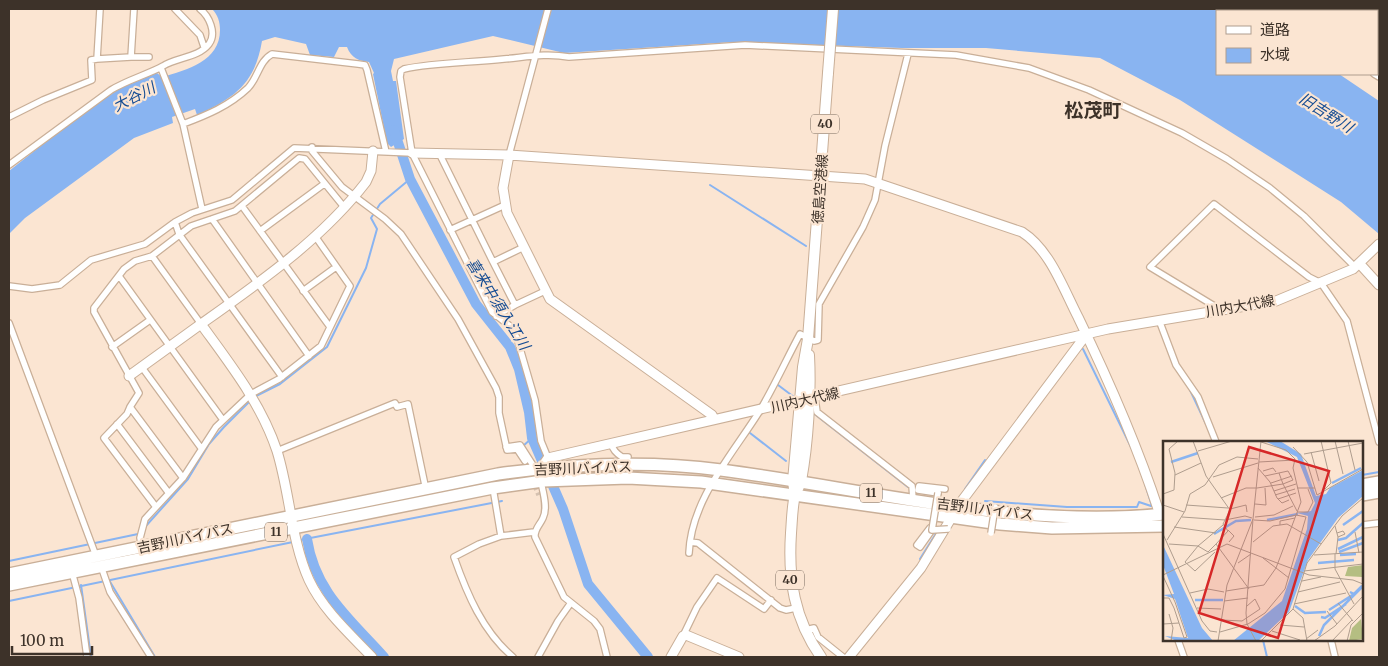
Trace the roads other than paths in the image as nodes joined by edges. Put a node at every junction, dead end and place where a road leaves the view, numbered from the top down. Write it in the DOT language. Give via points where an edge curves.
graph roads {
  1 [pos="100,9"];
  2 [pos="134,9"];
  3 [pos="175,9"];
  4 [pos="200,9"];
  5 [pos="548,9"];
  6 [pos="833,9"];
  7 [pos="204,47"];
  8 [pos="537,52"];
  9 [pos="908,54"];
  10 [pos="131,57"];
  11 [pos="149,57"];
  12 [pos="97,58"];
  13 [pos="162,69"];
  14 [pos="9,117"];
  15 [pos="183,124"];
  16 [pos="312,147"];
  17 [pos="373,151"];
  18 [pos="387,152"];
  19 [pos="410,153"];
  20 [pos="439,153"];
  21 [pos="509,155"];
  22 [pos="9,165"];
  23 [pos="822,175"];
  24 [pos="878,182"];
  25 [pos="324,184"];
  26 [pos="355,196"];
  27 [pos="505,204"];
  28 [pos="242,206"];
  29 [pos="344,207"];
  30 [pos="202,209"];
  31 [pos="212,219"];
  32 [pos="471,219"];
  33 [pos="175,222"];
  34 [pos="450,230"];
  35 [pos="260,231"];
  36 [pos="179,234"];
  37 [pos="315,236"];
  38 [pos="1379,244"];
  39 [pos="524,248"];
  40 [pos="152,256"];
  41 [pos="283,262"];
  42 [pos="493,262"];
  43 [pos="1357,265"];
  44 [pos="336,267"];
  45 [pos="119,276"];
  46 [pos="1321,282"];
  47 [pos="256,283"];
  48 [pos="1379,285"];
  49 [pos="9,286"];
  50 [pos="303,291"];
  51 [pos="545,291"];
  52 [pos="230,304"];
  53 [pos="515,305"];
  54 [pos="1222,310"];
  55 [pos="496,316"];
  56 [pos="150,320"];
  57 [pos="1159,320"];
  58 [pos="9,323"];
  59 [pos="201,324"];
  60 [pos="330,327"];
  61 [pos="1086,335"];
  62 [pos="808,339"];
  63 [pos="170,346"];
  64 [pos="112,347"];
  65 [pos="309,356"];
  66 [pos="141,366"];
  67 [pos="128,376"];
  68 [pos="282,377"];
  69 [pos="253,397"];
  70 [pos="808,400"];
  71 [pos="130,407"];
  72 [pos="760,410"];
  73 [pos="714,419"];
  74 [pos="223,420"];
  75 [pos="117,424"];
  76 [pos="1216,441"];
  77 [pos="1379,442"];
  78 [pos="611,443"];
  79 [pos="201,448"];
  80 [pos="520,448"];
  81 [pos="277,451"];
  82 [pos="628,457"];
  83 [pos="524,461"];
  84 [pos="541,470"];
  85 [pos="721,470"];
  86 [pos="183,478"];
  87 [pos="797,482"];
  88 [pos="1379,482"];
  89 [pos="710,485"];
  90 [pos="1363,485"];
  91 [pos="945,489"];
  92 [pos="426,490"];
  93 [pos="168,492"];
  94 [pos="1379,492"];
  95 [pos="494,493"];
  96 [pos="539,495"];
  97 [pos="1363,495"];
  98 [pos="795,496"];
  99 [pos="913,500"];
  100 [pos="958,506"];
  101 [pos="156,507"];
  102 [pos="995,507"];
  103 [pos="292,515"];
  104 [pos="541,522"];
  105 [pos="1163,522"];
  106 [pos="1379,523"];
  107 [pos="949,524"];
  108 [pos="1363,525"];
  109 [pos="296,531"];
  110 [pos="534,532"];
  111 [pos="991,532"];
  112 [pos="501,536"];
  113 [pos="141,542"];
  114 [pos="690,542"];
  115 [pos="689,553"];
  116 [pos="98,561"];
  117 [pos="9,574"];
  118 [pos="73,576"];
  119 [pos="9,585"];
  120 [pos="771,600"];
  121 [pos="570,604"];
  122 [pos="796,608"];
  123 [pos="805,630"];
  124 [pos="683,636"];
  125 [pos="1178,641"];
  126 [pos="1331,641"];
  127 [pos="87,657"];
  128 [pos="151,657"];
  129 [pos="372,657"];
  130 [pos="513,657"];
  131 [pos="538,657"];
  132 [pos="607,657"];
  133 [pos="671,657"];
  134 [pos="739,657"];
  135 [pos="821,657"];
  136 [pos="843,657"];
  137 [pos="849,657"];
  138 [pos="1184,657"];
  139 [pos="1335,657"];
  1 -- 12 [label="street"];
  2 -- 10 [label="street"];
  3 -- 7 [label="street" via="200,35"];
  4 -- 7 [label="street" via="210,21 212,34 209,44"];
  5 -- 8 [label="street"];
  6 -- 23 [label="main road, 徳島空港線 / 40, bridge"];
  7 -- 13 [label="street"];
  8 -- 9 [label="street" via="569,57 745,45"];
  8 -- 19 [label="street" via="503,60 424,65 401,71"];
  8 -- 21 [label="street"];
  9 -- 24 [label="street"];
  9 -- 43 [label="street" via="956,55 1028,68 1070,82 1182,133 1270,188"];
  10 -- 11 [label="street"];
  10 -- 12 [label="street"];
  12 -- 14 [label="street" via="91,60 92,80"];
  13 -- 15 [label="street"];
  13 -- 22 [label="street" via="126,81 93,100"];
  15 -- 18 [label="street" via="226,106 248,88 263,61 272,54 358,64 365,65 367,70"];
  15 -- 30 [label="street"];
  16 -- 17 [label="street"];
  16 -- 26 [label="street" via="342,187"];
  16 -- 30 [label="street" via="294,148 232,200"];
  17 -- 18 [label="street"];
  17 -- 26 [label="street" via="371,171"];
  18 -- 19 [label="street"];
  19 -- 20 [label="street"];
  19 -- 34 [label="street"];
  20 -- 21 [label="street"];
  20 -- 32 [label="street"];
  21 -- 23 [label="street"];
  21 -- 27 [label="street" via="504,177"];
  23 -- 24 [label="street"];
  23 -- 62 [label="main road, 徳島空港線 / 40"];
  24 -- 61 [label="street" via="1013,228 1030,237 1049,261"];
  24 -- 62 [label="street" via="863,227 819,304 818,340"];
  25 -- 28 [label="street" via="305,159 299,158"];
  25 -- 29 [label="street"];
  25 -- 35 [label="street"];
  26 -- 29 [label="street"];
  26 -- 80 [label="street" via="401,234 458,319 499,397 507,450"];
  27 -- 32 [label="street"];
  27 -- 39 [label="street"];
  28 -- 31 [label="street"];
  28 -- 35 [label="street"];
  29 -- 37 [label="street"];
  30 -- 33 [label="street"];
  31 -- 36 [label="street" via="190,226"];
  31 -- 47 [label="street"];
  32 -- 34 [label="street"];
  32 -- 42 [label="street"];
  33 -- 36 [label="street"];
  33 -- 49 [label="street" via="145,244 85,263 60,285 32,289"];
  34 -- 55 [label="street"];
  35 -- 41 [label="street"];
  36 -- 40 [label="street"];
  36 -- 52 [label="street"];
  37 -- 41 [label="street"];
  37 -- 44 [label="street"];
  38 -- 43 [label="street, 川内大代線"];
  39 -- 42 [label="street"];
  39 -- 51 [label="street"];
  40 -- 45 [label="street" via="135,261"];
  40 -- 59 [label="street"];
  41 -- 47 [label="street"];
  41 -- 50 [label="street"];
  42 -- 53 [label="street"];
  43 -- 46 [label="street, 川内大代線"];
  43 -- 48 [label="street"];
  44 -- 50 [label="street"];
  44 -- 60 [label="street" via="350,286"];
  45 -- 56 [label="street"];
  45 -- 64 [label="street" via="94,308"];
  46 -- 54 [label="street, 川内大代線" via="1276,301"];
  46 -- 54 [label="street" via="1309,277 1214,204 1150,267"];
  46 -- 77 [label="street" via="1347,320"];
  47 -- 52 [label="street"];
  47 -- 65 [label="street"];
  50 -- 60 [label="street"];
  51 -- 53 [label="street"];
  51 -- 73 [label="street" via="553,302"];
  52 -- 59 [label="street"];
  52 -- 68 [label="street"];
  53 -- 55 [label="street"];
  54 -- 57 [label="street, 川内大代線"];
  55 -- 84 [label="street" via="510,326 517,338 535,400"];
  56 -- 63 [label="street"];
  56 -- 64 [label="street"];
  57 -- 61 [label="street, 川内大代線"];
  57 -- 76 [label="street" via="1176,365 1198,397"];
  58 -- 116 [label="street"];
  59 -- 63 [label="street"];
  59 -- 69 [label="street"];
  60 -- 65 [label="street" via="321,346"];
  61 -- 70 [label="street, 川内大代線"];
  61 -- 100 [label="street"];
  61 -- 105 [label="street" via="1142,459"];
  62 -- 70 [label="main road, 徳島空港線 / 40" via="803,367"];
  62 -- 72 [label="street" via="800,334"];
  63 -- 66 [label="street"];
  63 -- 74 [label="street"];
  64 -- 67 [label="street"];
  65 -- 68 [label="street"];
  66 -- 67 [label="street"];
  66 -- 79 [label="street"];
  67 -- 71 [label="street" via="139,393"];
  68 -- 69 [label="street"];
  69 -- 74 [label="street"];
  69 -- 81 [label="street"];
  70 -- 72 [label="street, 川内大代線"];
  70 -- 87 [label="main road, 徳島空港線 / 40"];
  70 -- 99 [label="street" via="817,412 912,486"];
  71 -- 75 [label="street"];
  71 -- 86 [label="street"];
  72 -- 73 [label="street, 川内大代線"];
  72 -- 85 [label="street"];
  73 -- 78 [label="street, 川内大代線"];
  74 -- 79 [label="street"];
  75 -- 93 [label="street"];
  75 -- 101 [label="street" via="104,438"];
  78 -- 82 [label="street" via="613,450 622,457"];
  78 -- 84 [label="street, 川内大代線"];
  79 -- 86 [label="street"];
  80 -- 83 [label="street"];
  80 -- 84 [label="street"];
  81 -- 92 [label="street" via="395,403 397,407 408,404"];
  81 -- 103 [label="street"];
  84 -- 85 [label="highway, 吉野川バイパス / 11" via="628,465"];
  84 -- 89 [label="highway, 吉野川バイパス / 11" via="579,479 628,478"];
  84 -- 92 [label="highway, 吉野川バイパス / 11" via="498,474"];
  84 -- 95 [label="highway, 吉野川バイパス / 11"];
  84 -- 104 [label="street" via="545,511"];
  85 -- 87 [label="highway, 吉野川バイパス / 11"];
  85 -- 89 [label="street"];
  86 -- 93 [label="street"];
  87 -- 98 [label="main road, 徳島空港線 / 40"];
  87 -- 99 [label="highway, 吉野川バイパス / 11"];
  88 -- 90 [label="highway"];
  89 -- 98 [label="highway, 吉野川バイパス / 11"];
  89 -- 114 [label="street" via="690,534"];
  91 -- 107 [label="street, bridge" via="919,486 918,490 938,492 931,529"];
  92 -- 103 [label="highway, 吉野川バイパス / 11"];
  93 -- 101 [label="street"];
  94 -- 97 [label="highway"];
  95 -- 109 [label="highway, 吉野川バイパス / 11"];
  95 -- 112 [label="street"];
  96 -- 104 [label="street"];
  98 -- 107 [label="highway, 吉野川バイパス / 11"];
  98 -- 122 [label="main road, 徳島空港線 / 40" via="790,581"];
  99 -- 100 [label="highway, 吉野川バイパス / 11"];
  100 -- 105 [label="highway, 吉野川バイパス / 11" via="1004,513"];
  100 -- 107 [label="street"];
  101 -- 113 [label="street" via="144,522"];
  102 -- 111 [label="street, bridge"];
  103 -- 109 [label="street"];
  103 -- 113 [label="highway, 吉野川バイパス / 11"];
  104 -- 110 [label="street"];
  105 -- 107 [label="highway, 吉野川バイパス / 11" via="1052,528"];
  106 -- 108 [label="street"];
  107 -- 137 [label="street" via="921,568"];
  109 -- 116 [label="highway, 吉野川バイパス / 11"];
  109 -- 129 [label="street" via="310,581 321,599"];
  110 -- 112 [label="street"];
  110 -- 121 [label="street"];
  112 -- 130 [label="street" via="454,557 468,598 504,650"];
  113 -- 116 [label="highway, 吉野川バイパス / 11"];
  114 -- 115 [label="street"];
  114 -- 120 [label="street" via="698,544"];
  116 -- 117 [label="highway, 吉野川バイパス / 11"];
  116 -- 118 [label="highway, 吉野川バイパス / 11"];
  116 -- 128 [label="street" via="107,584"];
  118 -- 119 [label="highway, 吉野川バイパス / 11"];
  118 -- 127 [label="street"];
  120 -- 122 [label="street" via="786,610"];
  120 -- 124 [label="street" via="764,609 717,578 697,607"];
  121 -- 131 [label="street"];
  121 -- 132 [label="street" via="600,629"];
  122 -- 123 [label="main road, 徳島空港線 / 40"];
  123 -- 135 [label="main road, 徳島空港線 / 40"];
  123 -- 136 [label="street" via="814,628 818,637"];
  124 -- 133 [label="street"];
  124 -- 134 [label="street" via="689,635"];
  125 -- 138 [label="street"];
  126 -- 139 [label="street"];
}
